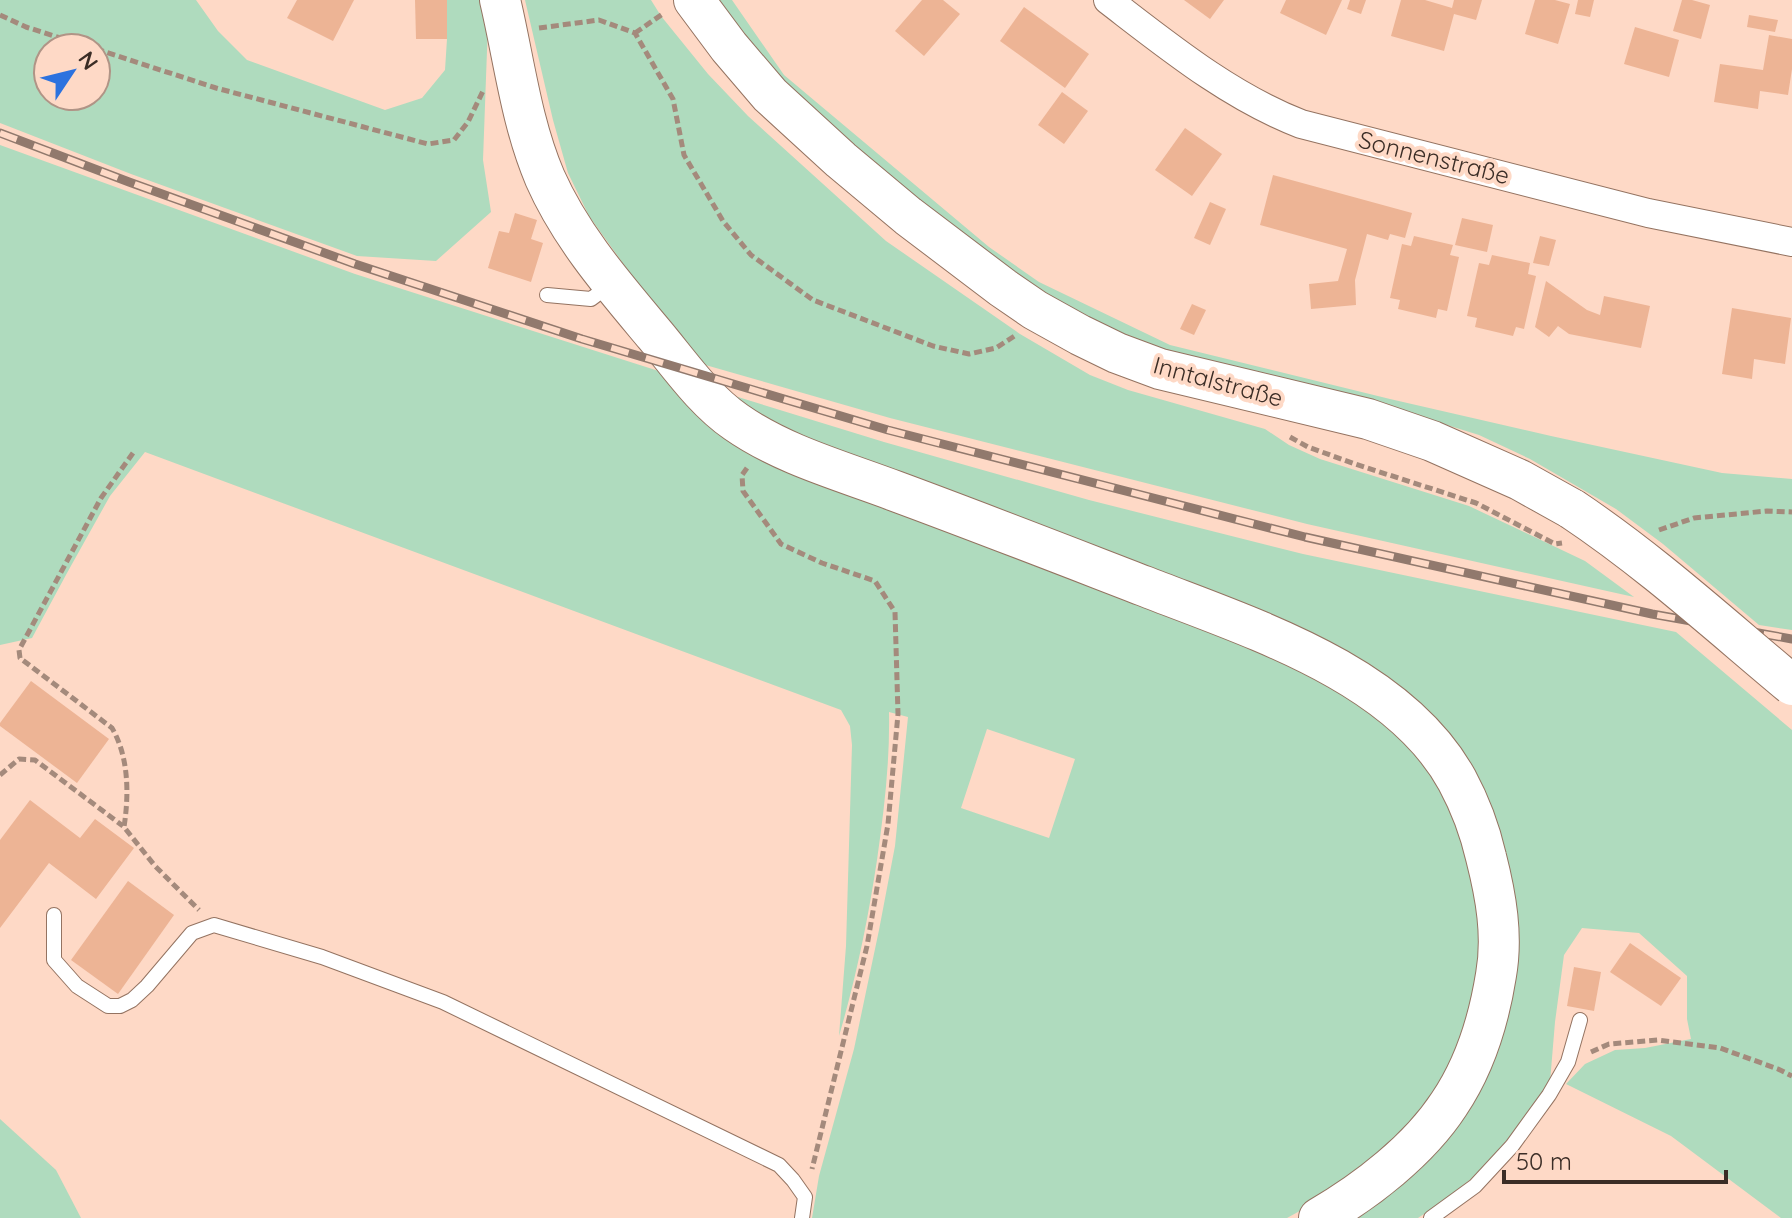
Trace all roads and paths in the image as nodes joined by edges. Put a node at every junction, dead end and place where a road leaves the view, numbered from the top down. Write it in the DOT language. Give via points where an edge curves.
graph roads {
  1 [pos="500,0"];
  2 [pos="1108,0"];
  3 [pos="680,6"];
  4 [pos="0,15"];
  5 [pos="41,32"];
  6 [pos="635,33"];
  7 [pos="508,40"];
  8 [pos="112,55"];
  9 [pos="468,122"];
  10 [pos="1792,242"];
  11 [pos="612,284"];
  12 [pos="547,295"];
  13 [pos="1023,329"];
  14 [pos="1286,435"];
  15 [pos="774,444"];
  16 [pos="133,453"];
  17 [pos="1792,512"];
  18 [pos="1564,526"];
  19 [pos="1654,532"];
  20 [pos="1792,685"];
  21 [pos="0,775"];
  22 [pos="124,827"];
  23 [pos="54,915"];
  24 [pos="214,925"];
  25 [pos="1580,1020"];
  26 [pos="1568,1062"];
  27 [pos="1792,1076"];
  28 [pos="805,1197"];
  29 [pos="802,1218"];
  30 [pos="1319,1218"];
  31 [pos="1431,1218"];
  1 -- 7 [label="street"];
  2 -- 10 [label="street, Sonnenstraße" via="1199,68 1272,113 1301,124 1648,213"];
  3 -- 6 [label="path"];
  3 -- 18 [label="street, Inntalstraße" via="729,47 770,95 841,160 1035,310 1160,369 1368,419 1432,441 1520,480"];
  4 -- 5 [label="path"];
  6 -- 7 [label="path" via="599,20 531,29"];
  6 -- 13 [label="path" via="673,99 684,155 723,221 751,255 813,300 933,346 969,354 996,348"];
  7 -- 11 [label="street" via="544,175 560,209"];
  8 -- 9 [label="path" via="428,144 454,140"];
  11 -- 12 [label="lane" via="591,299"];
  11 -- 15 [label="street" via="713,403"];
  14 -- 18 [label="path" via="1355,464"];
  15 -- 28 [label="path" via="742,475 743,491 781,544 875,581 895,612 898,714 888,824 867,946"];
  15 -- 30 [label="street" via="1283,640 1375,693 1433,745 1456,778 1483,845 1499,930 1494,986 1478,1043 1450,1103 1388,1170"];
  16 -- 22 [label="path" via="101,498 19,650 20,658 112,728 121,743 128,800"];
  17 -- 19 [label="path" via="1694,518"];
  18 -- 20 [label="street, Inntalstraße, bridge" via="1609,533"];
  21 -- 22 [label="path" via="19,759 35,760"];
  22 -- 24 [label="path"];
  23 -- 24 [label="lane" via="54,960 77,986 108,1006 132,1000 192,933"];
  24 -- 28 [label="lane" via="322,957 443,1002 779,1165"];
  25 -- 26 [label="lane"];
  26 -- 27 [label="path" via="1609,1044 1658,1040 1720,1048"];
  26 -- 31 [label="lane" via="1512,1146 1475,1186"];
  28 -- 29 [label="lane"];
}
